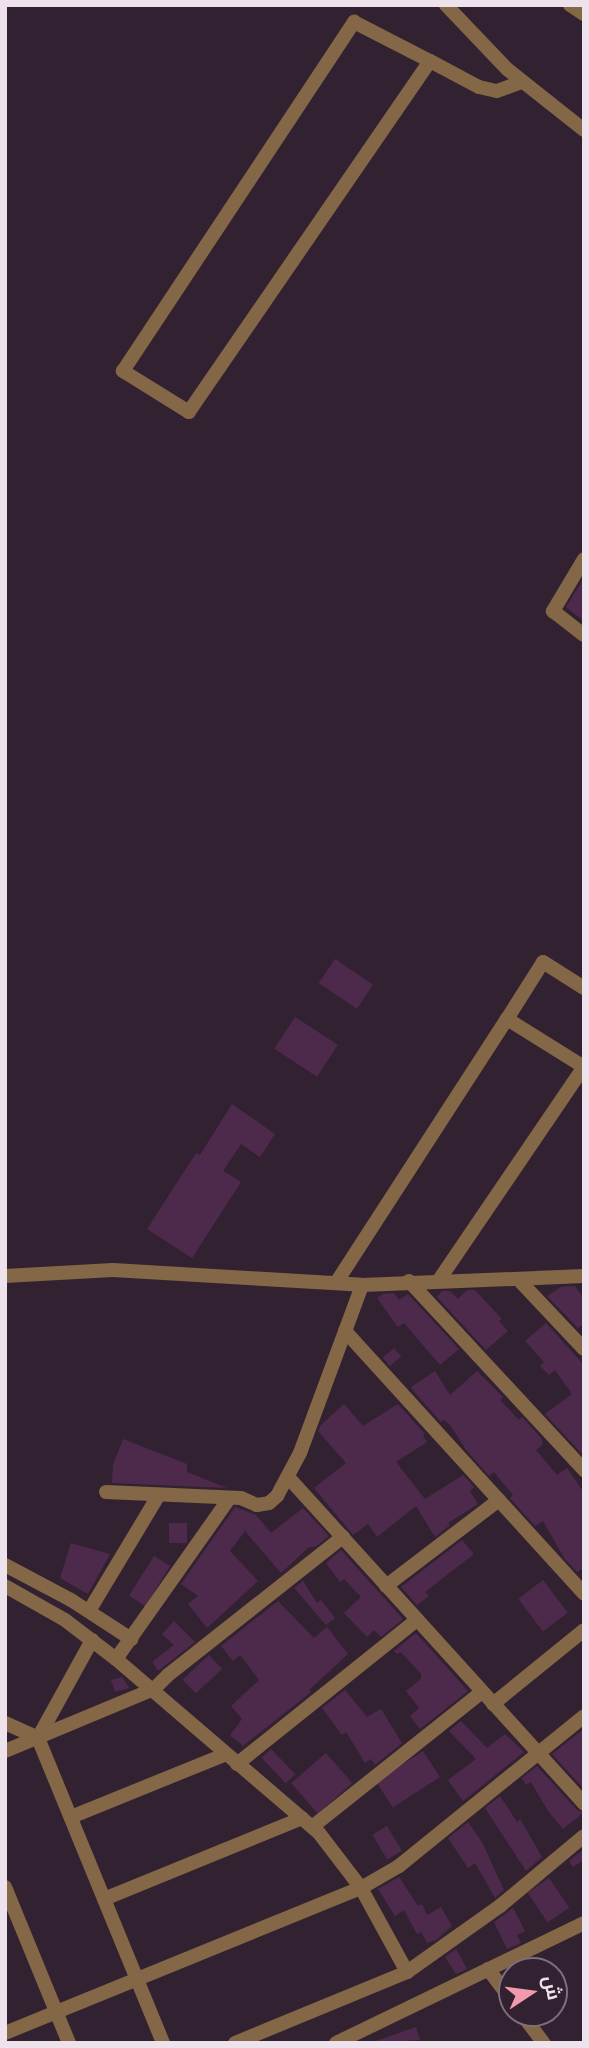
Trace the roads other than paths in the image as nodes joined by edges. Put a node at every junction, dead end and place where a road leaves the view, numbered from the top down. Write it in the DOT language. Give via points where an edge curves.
graph roads {
  1 [pos="446,5"];
  2 [pos="570,5"];
  3 [pos="584,14"];
  4 [pos="430,61"];
  5 [pos="522,82"];
  6 [pos="584,130"];
  7 [pos="583,564"];
  8 [pos="584,635"];
  9 [pos="582,982"];
  10 [pos="507,1020"];
  11 [pos="584,1067"];
  12 [pos="5,1276"];
  13 [pos="584,1276"];
  14 [pos="519,1279"];
  15 [pos="439,1280"];
  16 [pos="409,1281"];
  17 [pos="336,1283"];
  18 [pos="362,1285"];
  19 [pos="345,1331"];
  20 [pos="584,1349"];
  21 [pos="584,1469"];
  22 [pos="288,1477"];
  23 [pos="106,1492"];
  24 [pos="158,1496"];
  25 [pos="229,1499"];
  26 [pos="499,1500"];
  27 [pos="343,1538"];
  28 [pos="5,1565"];
  29 [pos="386,1586"];
  30 [pos="7,1591"];
  31 [pos="584,1594"];
  32 [pos="89,1611"];
  33 [pos="417,1620"];
  34 [pos="584,1630"];
  35 [pos="131,1639"];
  36 [pos="92,1640"];
  37 [pos="116,1658"];
  38 [pos="154,1689"];
  39 [pos="482,1692"];
  40 [pos="493,1704"];
  41 [pos="584,1716"];
  42 [pos="5,1723"];
  43 [pos="38,1738"];
  44 [pos="5,1751"];
  45 [pos="539,1753"];
  46 [pos="231,1759"];
  47 [pos="584,1804"];
  48 [pos="71,1818"];
  49 [pos="307,1823"];
  50 [pos="584,1836"];
  51 [pos="5,1887"];
  52 [pos="361,1888"];
  53 [pos="104,1899"];
  54 [pos="584,1923"];
  55 [pos="488,1969"];
  56 [pos="407,1972"];
  57 [pos="137,1979"];
  58 [pos="498,1982"];
  59 [pos="57,2012"];
  60 [pos="532,2027"];
  61 [pos="5,2033"];
  62 [pos="69,2043"];
  63 [pos="163,2043"];
  64 [pos="234,2043"];
  65 [pos="335,2043"];
  66 [pos="544,2043"];
  1 -- 5 [label="street"];
  2 -- 3 [label="street"];
  4 -- 4 [label="street" via="189,412 123,371 354,22"];
  4 -- 5 [label="street" via="488,90 506,90"];
  5 -- 6 [label="street"];
  7 -- 8 [label="street" via="553,611"];
  9 -- 10 [label="street" via="543,962"];
  10 -- 11 [label="street"];
  10 -- 17 [label="street"];
  11 -- 15 [label="street"];
  12 -- 17 [label="street" via="113,1270"];
  13 -- 14 [label="street"];
  14 -- 15 [label="street"];
  14 -- 20 [label="street"];
  15 -- 16 [label="street"];
  16 -- 18 [label="street"];
  16 -- 21 [label="street"];
  17 -- 18 [label="street"];
  18 -- 19 [label="street"];
  19 -- 22 [label="street"];
  19 -- 26 [label="street"];
  22 -- 25 [label="street" via="270,1503"];
  22 -- 27 [label="street"];
  23 -- 24 [label="street"];
  24 -- 25 [label="street"];
  24 -- 32 [label="street"];
  25 -- 35 [label="street"];
  26 -- 29 [label="street"];
  26 -- 31 [label="street"];
  27 -- 29 [label="street"];
  27 -- 38 [label="street"];
  28 -- 32 [label="street"];
  29 -- 33 [label="street"];
  30 -- 36 [label="street" via="65,1620"];
  32 -- 35 [label="street"];
  33 -- 39 [label="street"];
  33 -- 46 [label="street"];
  34 -- 40 [label="street"];
  35 -- 37 [label="street"];
  36 -- 37 [label="street"];
  36 -- 43 [label="street"];
  37 -- 38 [label="street"];
  38 -- 43 [label="street"];
  38 -- 46 [label="street"];
  39 -- 40 [label="street"];
  39 -- 49 [label="street"];
  40 -- 45 [label="street"];
  41 -- 45 [label="street"];
  42 -- 43 [label="street"];
  43 -- 44 [label="street"];
  43 -- 48 [label="street"];
  45 -- 47 [label="street"];
  45 -- 52 [label="street" via="399,1866"];
  46 -- 48 [label="street"];
  46 -- 49 [label="street"];
  48 -- 53 [label="street"];
  49 -- 52 [label="street"];
  49 -- 53 [label="street"];
  50 -- 56 [label="street" via="500,1906"];
  51 -- 59 [label="street"];
  52 -- 56 [label="street"];
  52 -- 57 [label="street"];
  53 -- 57 [label="street"];
  54 -- 55 [label="street"];
  55 -- 58 [label="street"];
  55 -- 65 [label="street"];
  56 -- 64 [label="street"];
  57 -- 59 [label="street"];
  57 -- 63 [label="street"];
  59 -- 61 [label="street"];
  59 -- 62 [label="street"];
  60 -- 66 [label="street"];
}
